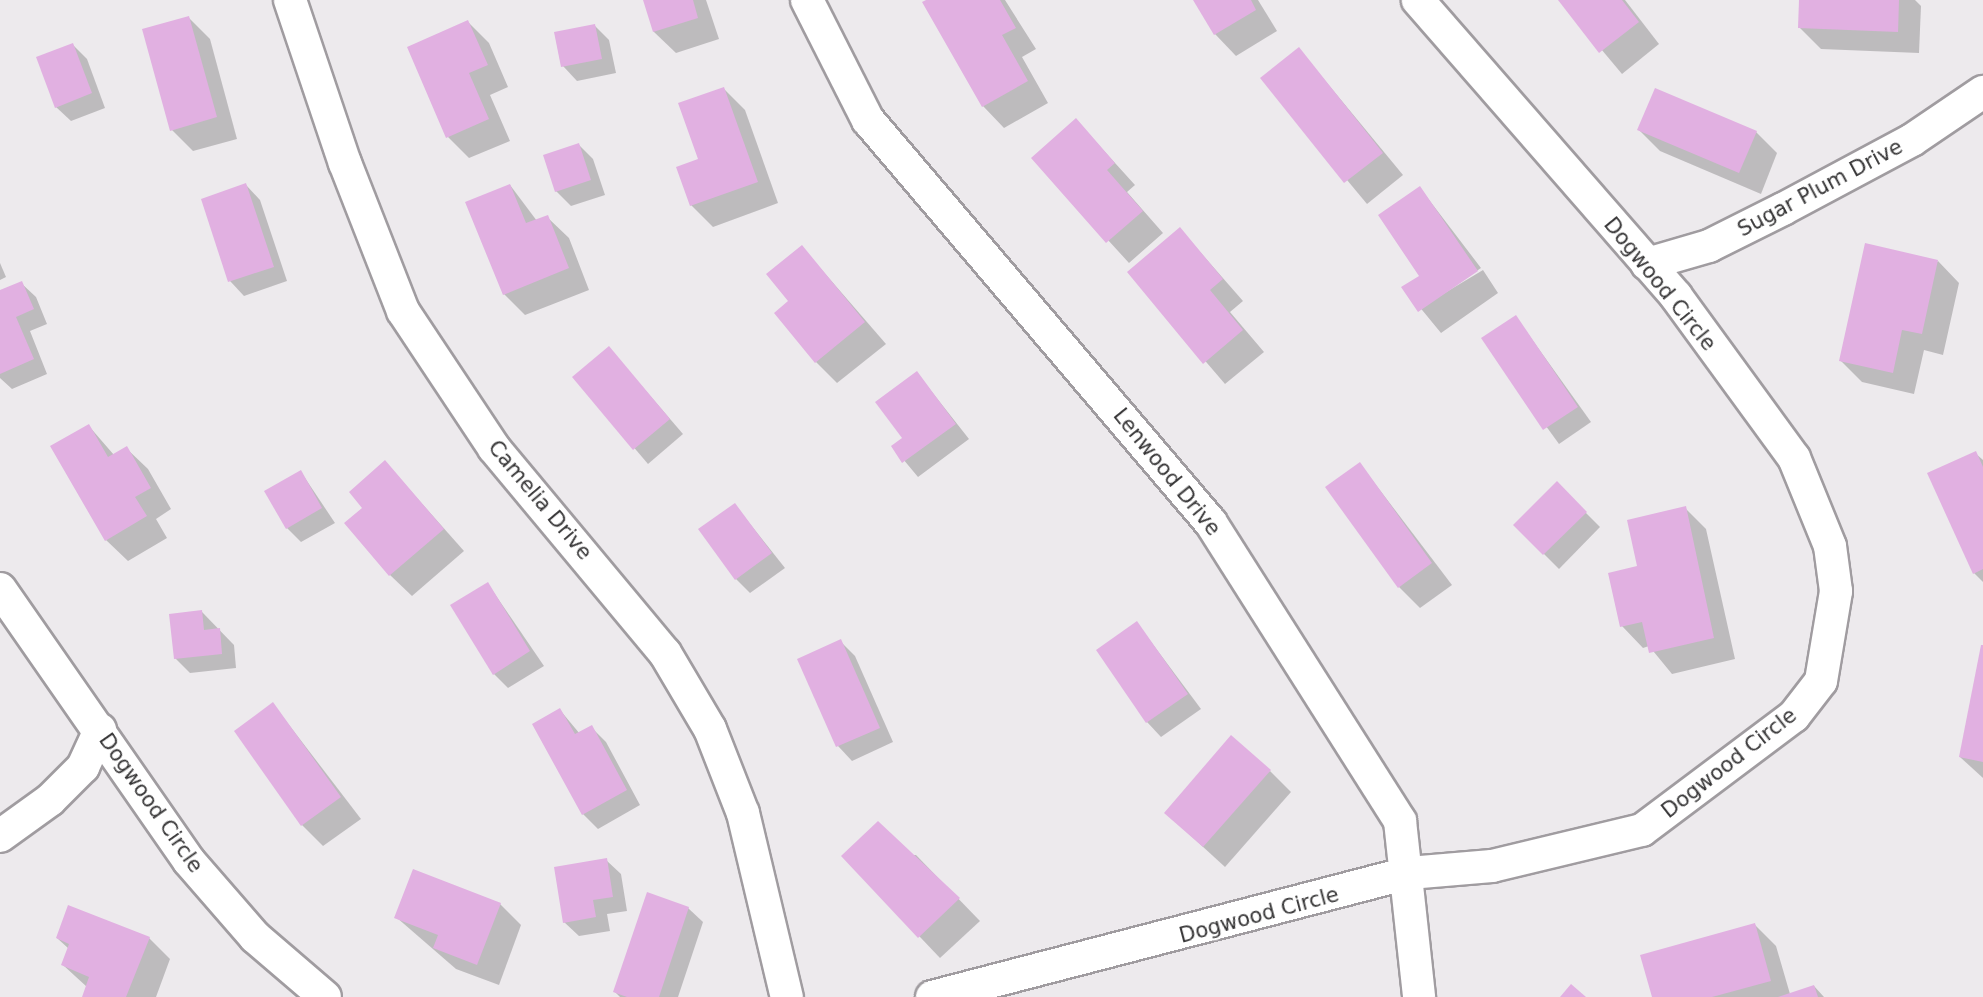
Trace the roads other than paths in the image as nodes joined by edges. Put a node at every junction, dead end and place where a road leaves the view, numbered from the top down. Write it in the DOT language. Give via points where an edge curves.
graph roads {
  1 [pos="290,0"];
  2 [pos="807,0"];
  3 [pos="1419,0"];
  4 [pos="1983,92"];
  5 [pos="1647,264"];
  6 [pos="0,589"];
  7 [pos="100,730"];
  8 [pos="0,836"];
  9 [pos="1408,873"];
  10 [pos="325,997"];
  11 [pos="787,997"];
  12 [pos="932,997"];
  13 [pos="1419,997"];
  1 -- 11 [label="street, Camelia Drive" via="345,163 403,311 495,448 665,653 710,729 743,813"];
  2 -- 9 [label="street, Lenwood Drive" via="867,120 1210,523 1401,821"];
  3 -- 5 [label="street, Dogwood Circle"];
  4 -- 5 [label="street, Sugar Plum Drive" via="1912,140 1783,209 1709,246"];
  5 -- 9 [label="street, Dogwood Circle" via="1794,458 1816,505 1830,546 1836,591 1821,681 1794,716 1642,830 1502,864"];
  6 -- 7 [label="street, Dogwood Circle"];
  7 -- 8 [label="street" via="83,767 50,800"];
  7 -- 10 [label="street, Dogwood Circle" via="189,861 255,937"];
  9 -- 12 [label="street, Dogwood Circle"];
  9 -- 13 [label="street, Lenwood Drive"];
}
